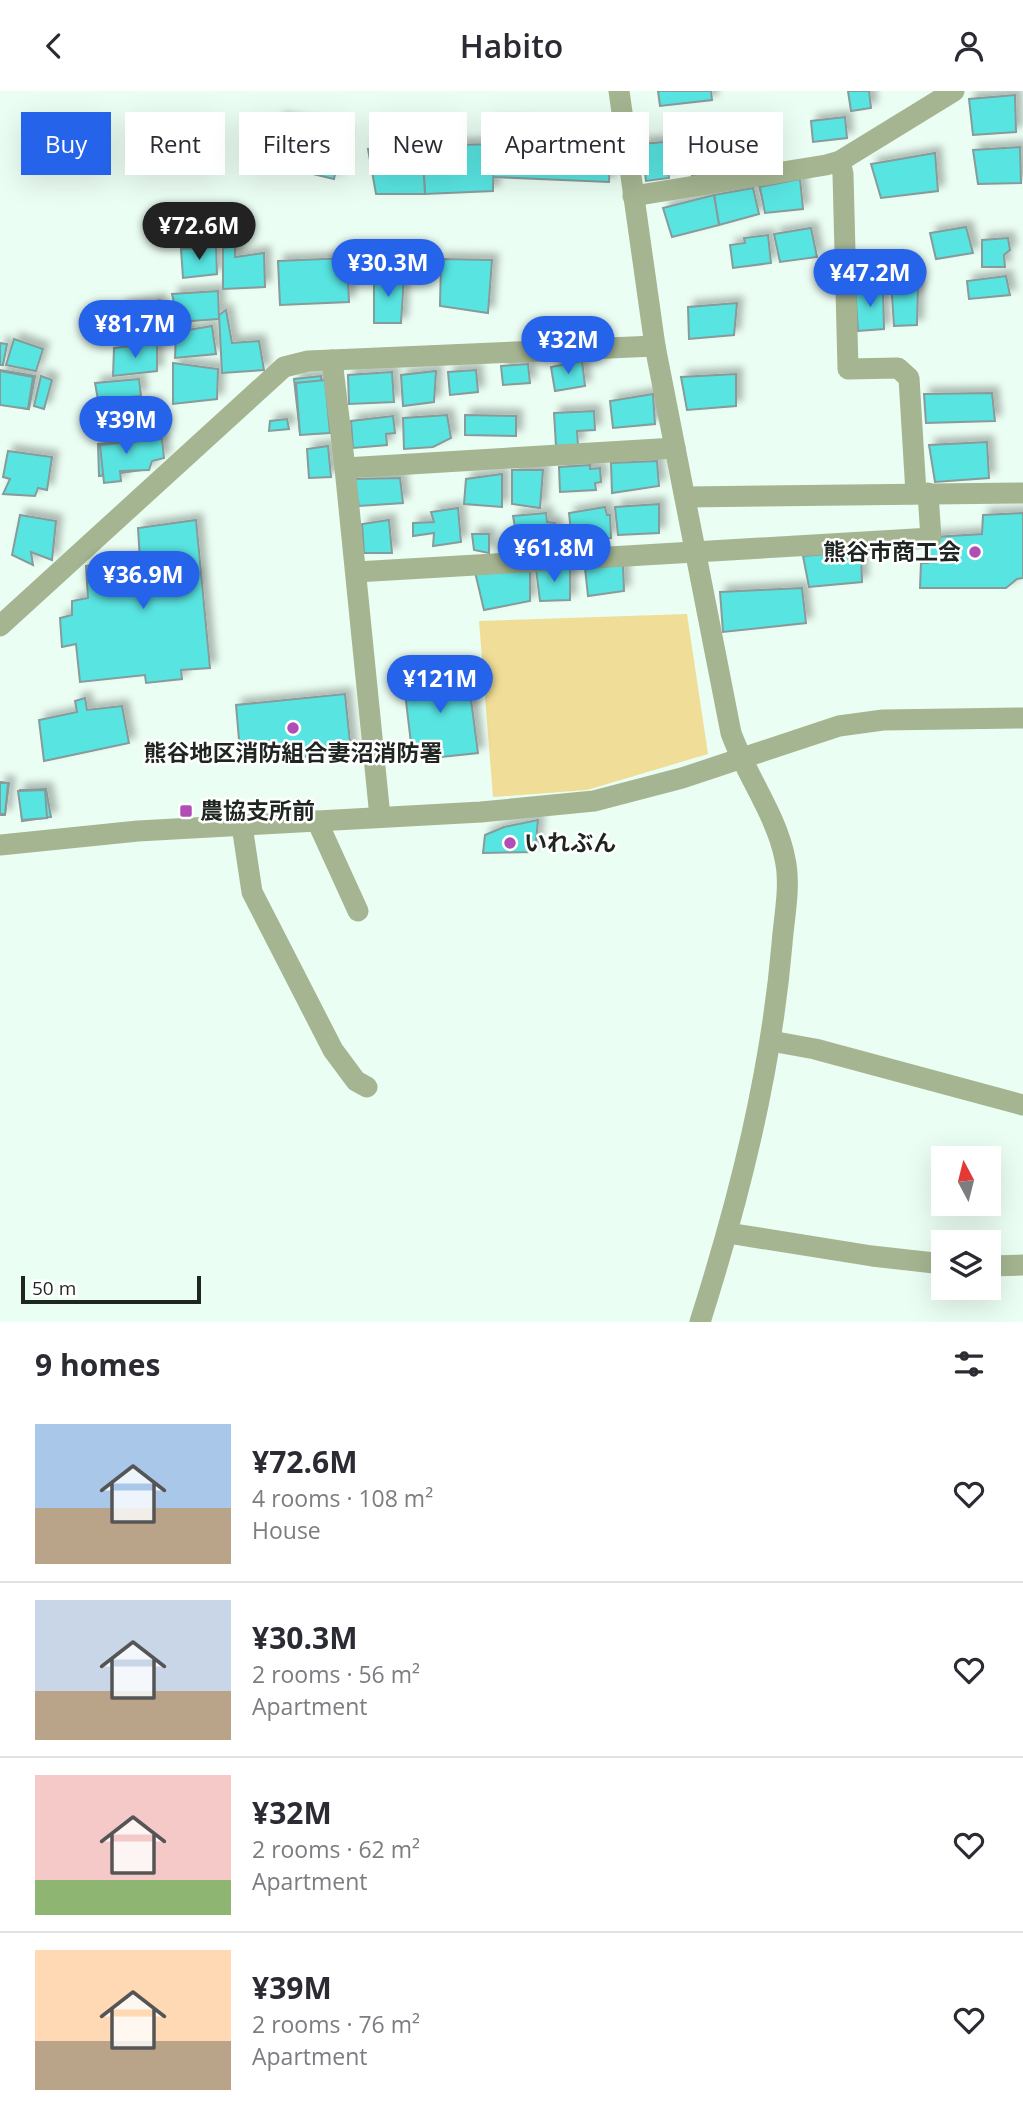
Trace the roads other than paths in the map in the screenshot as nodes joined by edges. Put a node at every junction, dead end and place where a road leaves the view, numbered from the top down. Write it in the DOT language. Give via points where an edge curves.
graph roads {
  1 [pos="619,91"];
  2 [pos="954,91"];
  3 [pos="840,161"];
  4 [pos="634,196"];
  5 [pos="655,346"];
  6 [pos="332,359"];
  7 [pos="675,448"];
  8 [pos="345,468"];
  9 [pos="922,493"];
  10 [pos="1023,493"];
  11 [pos="685,497"];
  12 [pos="695,550"];
  13 [pos="356,572"];
  14 [pos="0,627"];
  15 [pos="1023,718"];
  16 [pos="740,758"];
  17 [pos="380,817"];
  18 [pos="317,821"];
  19 [pos="242,825"];
  20 [pos="0,845"];
  21 [pos="359,911"];
  22 [pos="771,1041"];
  23 [pos="366,1087"];
  24 [pos="1023,1105"];
  25 [pos="728,1233"];
  26 [pos="931,1262"];
  27 [pos="1023,1265"];
  28 [pos="1001,1266"];
  29 [pos="700,1322"];
  1 -- 4 [label="street"];
  2 -- 3 [label="street"];
  3 -- 4 [label="street"];
  3 -- 9 [label="street" via="848,369 898,368 909,378"];
  4 -- 5 [label="street"];
  5 -- 6 [label="street"];
  5 -- 7 [label="street"];
  6 -- 8 [label="street"];
  6 -- 14 [label="street" via="284,367"];
  7 -- 8 [label="street"];
  7 -- 11 [label="street"];
  8 -- 13 [label="street"];
  9 -- 10 [label="street"];
  9 -- 11 [label="street"];
  9 -- 12 [label="street" via="931,538"];
  11 -- 12 [label="street"];
  12 -- 13 [label="street"];
  12 -- 16 [label="street" via="731,733"];
  13 -- 17 [label="street"];
  15 -- 16 [label="street" via="883,720 839,726"];
  16 -- 17 [label="street" via="594,801"];
  16 -- 22 [label="street" via="786,860"];
  17 -- 18 [label="street"];
  18 -- 19 [label="street"];
  18 -- 21 [label="street"];
  19 -- 20 [label="street"];
  19 -- 23 [label="street" via="252,892 333,1050"];
  22 -- 24 [label="street"];
  22 -- 25 [label="street"];
  25 -- 26 [label="street"];
  25 -- 29 [label="street"];
  27 -- 28 [label="street"];
}
